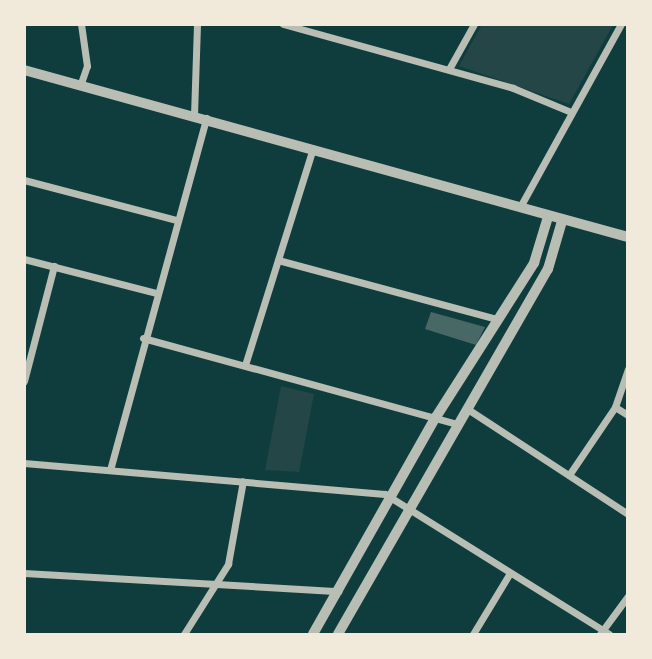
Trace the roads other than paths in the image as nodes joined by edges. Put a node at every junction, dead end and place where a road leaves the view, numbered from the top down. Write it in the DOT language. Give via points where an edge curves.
graph roads {
  1 [pos="80,24"];
  2 [pos="197,24"];
  3 [pos="283,24"];
  4 [pos="327,24"];
  5 [pos="474,24"];
  6 [pos="621,24"];
  7 [pos="322,35"];
  8 [pos="449,69"];
  9 [pos="24,70"];
  10 [pos="80,86"];
  11 [pos="571,112"];
  12 [pos="194,115"];
  13 [pos="206,118"];
  14 [pos="313,148"];
  15 [pos="24,180"];
  16 [pos="520,207"];
  17 [pos="548,217"];
  18 [pos="177,220"];
  19 [pos="562,221"];
  20 [pos="627,236"];
  21 [pos="24,259"];
  22 [pos="278,260"];
  23 [pos="54,266"];
  24 [pos="156,293"];
  25 [pos="498,319"];
  26 [pos="144,338"];
  27 [pos="29,344"];
  28 [pos="245,365"];
  29 [pos="628,369"];
  30 [pos="24,381"];
  31 [pos="465,407"];
  32 [pos="615,407"];
  33 [pos="628,415"];
  34 [pos="436,417"];
  35 [pos="457,424"];
  36 [pos="24,463"];
  37 [pos="110,470"];
  38 [pos="569,475"];
  39 [pos="243,481"];
  40 [pos="391,497"];
  41 [pos="411,508"];
  42 [pos="628,514"];
  43 [pos="24,573"];
  44 [pos="510,573"];
  45 [pos="210,585"];
  46 [pos="338,591"];
  47 [pos="628,596"];
  48 [pos="604,632"];
  49 [pos="184,635"];
  50 [pos="313,635"];
  51 [pos="338,635"];
  52 [pos="473,635"];
  1 -- 10 [label="street" via="87,66"];
  2 -- 12 [label="street"];
  3 -- 7 [label="street"];
  4 -- 7 [label="street"];
  5 -- 8 [label="street"];
  6 -- 11 [label="street"];
  7 -- 8 [label="street"];
  8 -- 11 [label="street"];
  9 -- 10 [label="street"];
  10 -- 12 [label="street"];
  11 -- 16 [label="street"];
  12 -- 13 [label="street"];
  13 -- 14 [label="street"];
  13 -- 18 [label="street"];
  14 -- 16 [label="street"];
  14 -- 22 [label="street"];
  15 -- 18 [label="street"];
  16 -- 17 [label="street"];
  17 -- 19 [label="street"];
  17 -- 25 [label="street" via="534,262"];
  18 -- 24 [label="street"];
  19 -- 20 [label="street"];
  19 -- 31 [label="street" via="548,269"];
  21 -- 23 [label="street"];
  22 -- 25 [label="street"];
  22 -- 28 [label="street"];
  23 -- 24 [label="street"];
  23 -- 27 [label="street"];
  24 -- 26 [label="street"];
  25 -- 34 [label="street"];
  26 -- 28 [label="street"];
  26 -- 37 [label="street"];
  27 -- 30 [label="street"];
  28 -- 34 [label="street"];
  29 -- 32 [label="street"];
  31 -- 35 [label="street"];
  31 -- 38 [label="street"];
  32 -- 33 [label="street"];
  32 -- 38 [label="street"];
  34 -- 35 [label="street"];
  34 -- 40 [label="street"];
  35 -- 41 [label="street"];
  36 -- 37 [label="street"];
  37 -- 39 [label="street"];
  38 -- 42 [label="street"];
  39 -- 40 [label="street"];
  39 -- 45 [label="street" via="228,564"];
  40 -- 41 [label="street"];
  40 -- 46 [label="street"];
  41 -- 44 [label="street"];
  41 -- 51 [label="street"];
  43 -- 45 [label="street"];
  44 -- 48 [label="street"];
  44 -- 52 [label="street"];
  45 -- 46 [label="street"];
  45 -- 49 [label="street"];
  46 -- 50 [label="street"];
  47 -- 48 [label="street"];
}
